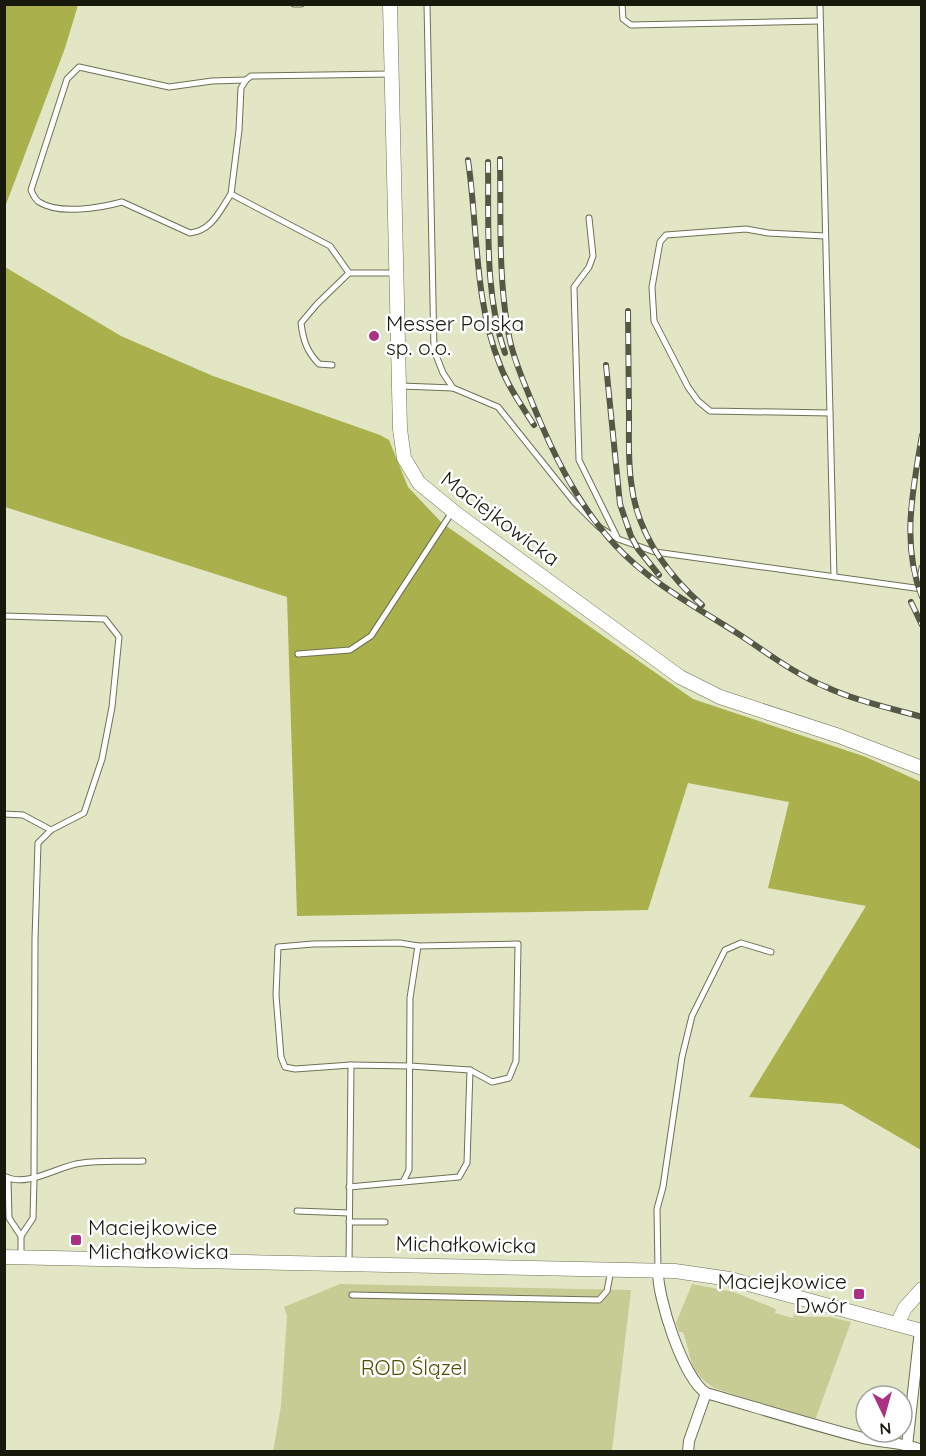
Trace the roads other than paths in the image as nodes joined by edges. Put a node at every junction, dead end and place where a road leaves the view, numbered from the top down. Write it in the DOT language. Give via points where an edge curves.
graph roads {
  1 [pos="294,4"];
  2 [pos="301,4"];
  3 [pos="390,4"];
  4 [pos="427,4"];
  5 [pos="622,4"];
  6 [pos="820,4"];
  7 [pos="820,21"];
  8 [pos="392,74"];
  9 [pos="246,80"];
  10 [pos="231,194"];
  11 [pos="589,218"];
  12 [pos="825,236"];
  13 [pos="350,273"];
  14 [pos="396,273"];
  15 [pos="332,365"];
  16 [pos="399,386"];
  17 [pos="453,388"];
  18 [pos="830,413"];
  19 [pos="452,511"];
  20 [pos="618,539"];
  21 [pos="921,568"];
  22 [pos="834,577"];
  23 [pos="920,588"];
  24 [pos="4,616"];
  25 [pos="298,654"];
  26 [pos="921,768"];
  27 [pos="4,814"];
  28 [pos="51,830"];
  29 [pos="418,946"];
  30 [pos="771,952"];
  31 [pos="351,1065"];
  32 [pos="410,1066"];
  33 [pos="470,1070"];
  34 [pos="143,1161"];
  35 [pos="6,1177"];
  36 [pos="34,1179"];
  37 [pos="403,1182"];
  38 [pos="348,1187"];
  39 [pos="297,1211"];
  40 [pos="349,1213"];
  41 [pos="349,1222"];
  42 [pos="385,1222"];
  43 [pos="21,1236"];
  44 [pos="4,1257"];
  45 [pos="21,1257"];
  46 [pos="349,1264"];
  47 [pos="611,1269"];
  48 [pos="658,1270"];
  49 [pos="921,1289"];
  50 [pos="352,1295"];
  51 [pos="897,1324"];
  52 [pos="921,1327"];
  53 [pos="706,1393"];
  54 [pos="907,1446"];
  55 [pos="921,1450"];
  56 [pos="688,1452"];
  1 -- 2 [label="lane"];
  3 -- 8 [label="street, Maciejkowicka"];
  4 -- 17 [label="lane" via="435,350"];
  5 -- 7 [label="lane" via="623,18 630,25"];
  6 -- 7 [label="lane"];
  7 -- 12 [label="lane"];
  8 -- 9 [label="lane" via="252,76"];
  8 -- 14 [label="street, Maciejkowicka"];
  9 -- 10 [label="lane" via="241,88"];
  9 -- 10 [label="lane" via="169,87 79,67 67,79 31,190 36,200 49,207 101,208 122,202 190,233 210,225"];
  10 -- 13 [label="lane" via="330,246"];
  11 -- 20 [label="lane" via="593,256 590,267 574,287 579,460"];
  12 -- 18 [label="lane"];
  12 -- 18 [label="lane" via="746,229 666,235 660,242 652,286 654,321 688,387 710,411"];
  13 -- 14 [label="lane"];
  13 -- 15 [label="lane" via="301,323 310,355 319,364"];
  14 -- 16 [label="street, Maciejkowicka"];
  16 -- 17 [label="lane"];
  16 -- 19 [label="street, Maciejkowicka" via="404,458 419,483"];
  17 -- 20 [label="lane" via="498,407 575,503"];
  18 -- 22 [label="lane"];
  19 -- 25 [label="lane" via="371,636 350,650"];
  19 -- 26 [label="street, Maciejkowicka" via="680,677 720,696"];
  20 -- 22 [label="lane" via="655,552"];
  21 -- 23 [label="lane"];
  22 -- 23 [label="lane"];
  24 -- 28 [label="lane" via="105,619 119,637 104,749 84,813"];
  27 -- 28 [label="lane" via="23,815"];
  28 -- 36 [label="lane" via="38,843"];
  29 -- 31 [label="lane" via="400,943 278,947 276,995 285,1067"];
  29 -- 32 [label="lane" via="410,998"];
  29 -- 33 [label="lane" via="518,944 516,1061 509,1078 492,1082"];
  30 -- 48 [label="lane" via="741,943 725,950 692,1016 657,1209"];
  31 -- 32 [label="lane"];
  31 -- 38 [label="lane"];
  32 -- 33 [label="lane"];
  32 -- 37 [label="lane" via="409,1170"];
  33 -- 37 [label="lane" via="467,1163 459,1177"];
  34 -- 36 [label="lane" via="80,1162"];
  35 -- 36 [label="lane"];
  35 -- 43 [label="lane" via="9,1218"];
  36 -- 43 [label="lane" via="33,1218"];
  37 -- 38 [label="lane"];
  38 -- 40 [label="lane"];
  39 -- 40 [label="lane"];
  40 -- 41 [label="lane"];
  41 -- 42 [label="lane"];
  41 -- 46 [label="lane"];
  43 -- 45 [label="lane"];
  44 -- 45 [label="street, Michałkowicka"];
  45 -- 46 [label="street, Michałkowicka"];
  46 -- 47 [label="street, Michałkowicka"];
  47 -- 48 [label="street, Michałkowicka"];
  47 -- 50 [label="lane" via="607,1291 599,1300"];
  48 -- 51 [label="street, Michałkowicka" via="730,1279"];
  48 -- 53 [label="street" via="659,1289 686,1370"];
  49 -- 51 [label="street" via="904,1308"];
  51 -- 52 [label="street, Michałkowicka"];
  52 -- 54 [label="street"];
  53 -- 54 [label="street" via="861,1438"];
  53 -- 56 [label="street"];
  54 -- 55 [label="street"];
}
